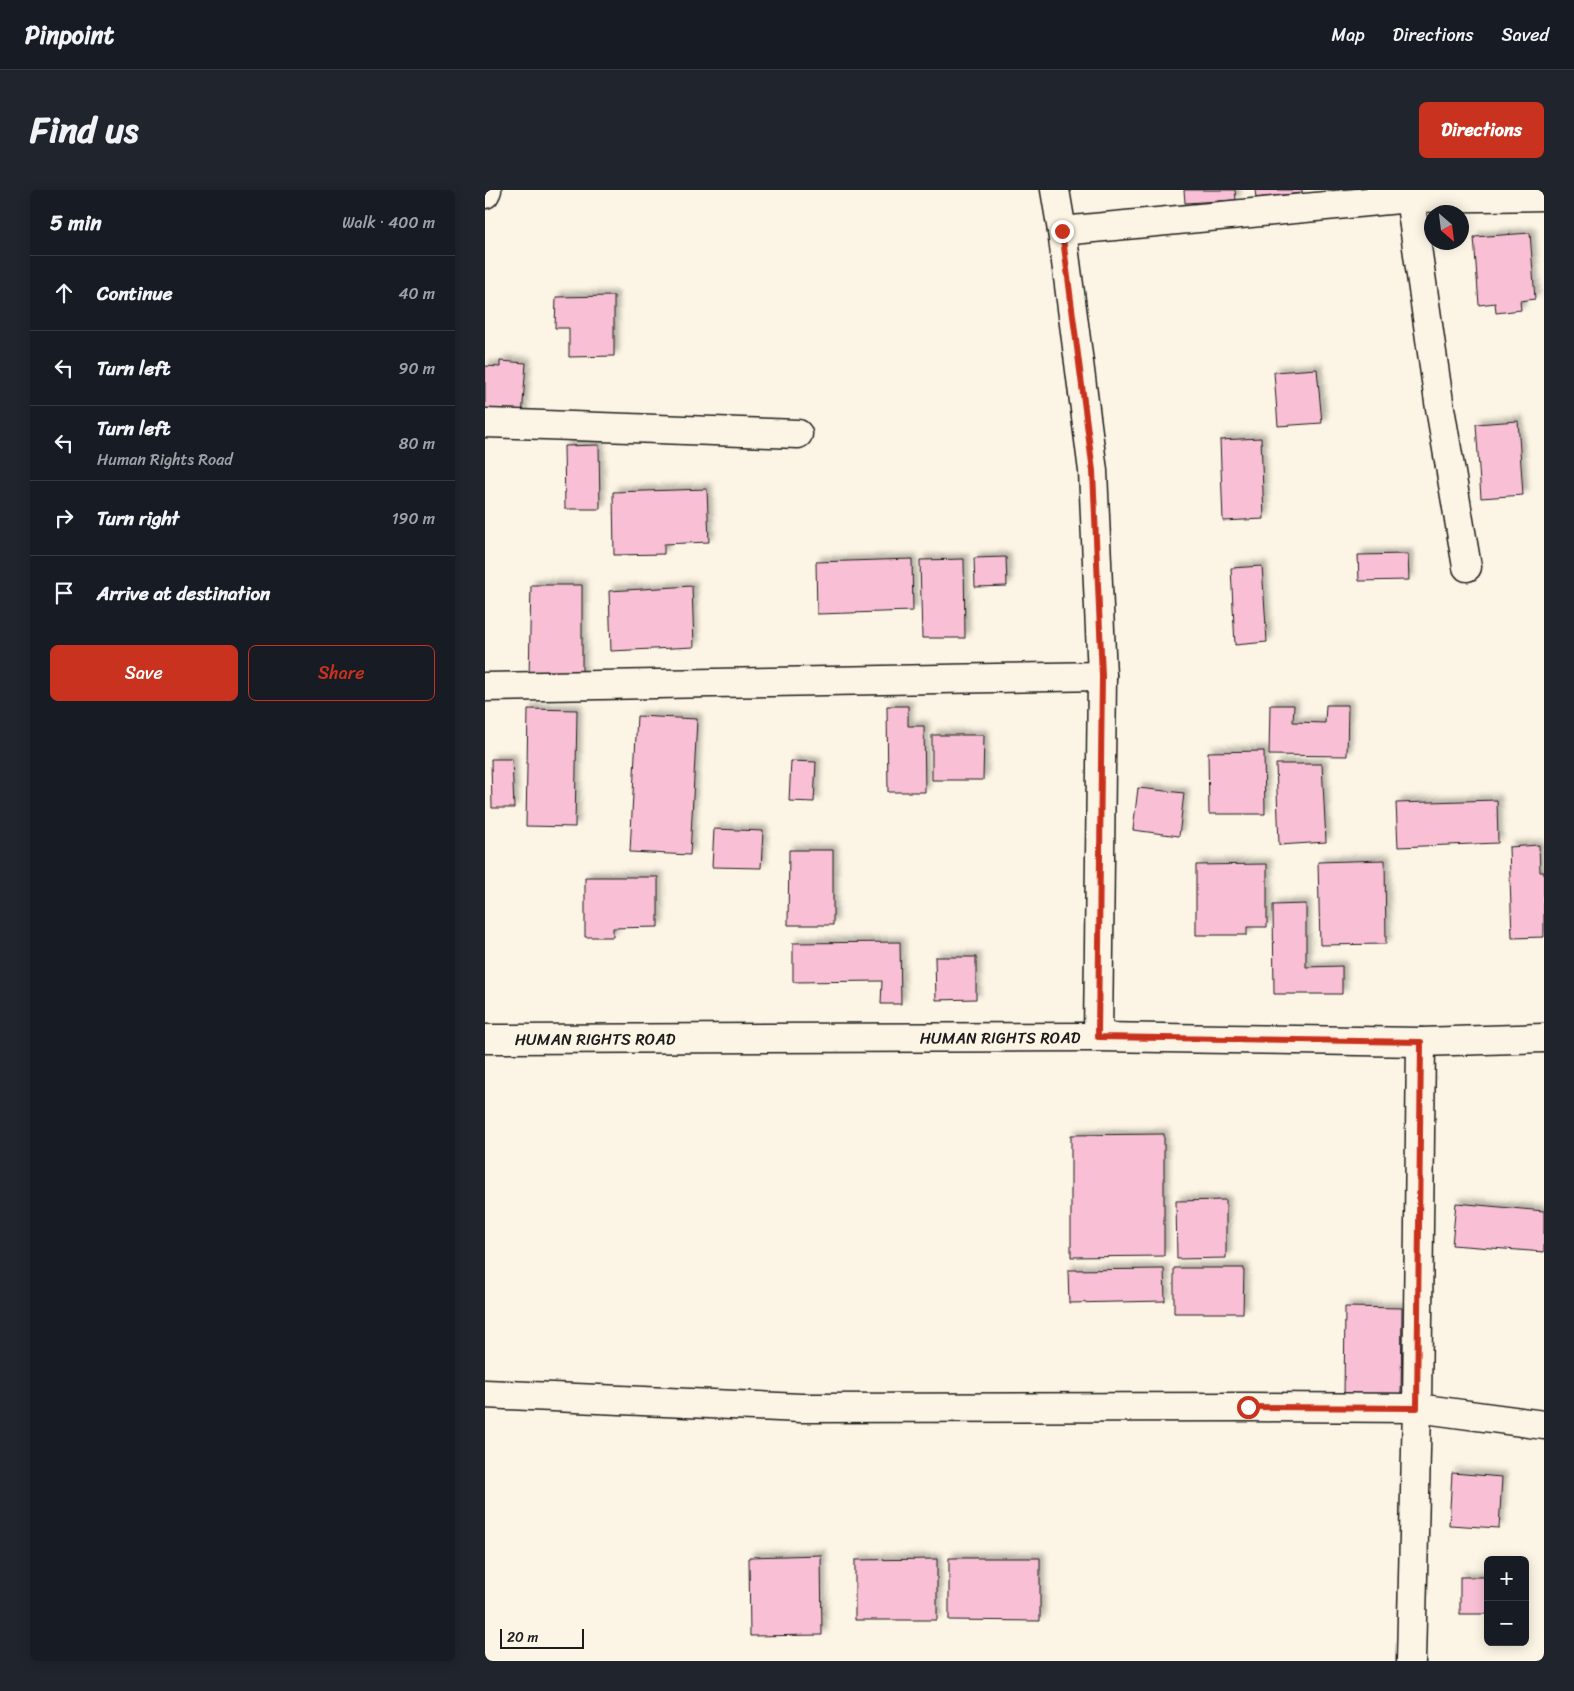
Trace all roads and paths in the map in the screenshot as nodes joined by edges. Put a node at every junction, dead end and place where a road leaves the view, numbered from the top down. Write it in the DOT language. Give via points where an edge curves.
graph roads {
  1 [pos="487,190"];
  2 [pos="1055,190"];
  3 [pos="485,194"];
  4 [pos="1411,194"];
  5 [pos="1544,196"];
  6 [pos="1062,231"];
  7 [pos="485,423"];
  8 [pos="798,434"];
  9 [pos="1467,567"];
  10 [pos="1102,676"];
  11 [pos="485,687"];
  12 [pos="1098,1037"];
  13 [pos="1544,1038"];
  14 [pos="485,1039"];
  15 [pos="1421,1042"];
  16 [pos="485,1394"];
  17 [pos="1417,1408"];
  18 [pos="1544,1426"];
  19 [pos="1411,1661"];
  1 -- 3 [label="street"];
  2 -- 6 [label="street"];
  4 -- 5 [label="street"];
  4 -- 6 [label="street"];
  4 -- 9 [label="street" via="1439,402"];
  6 -- 10 [label="street" via="1093,471"];
  7 -- 8 [label="street"];
  10 -- 11 [label="street"];
  10 -- 12 [label="street"];
  12 -- 14 [label="street, HUMAN RIGHTS ROAD"];
  12 -- 15 [label="street, HUMAN RIGHTS ROAD"];
  13 -- 15 [label="street, HUMAN RIGHTS ROAD"];
  15 -- 17 [label="street"];
  16 -- 17 [label="street" via="801,1408"];
  17 -- 18 [label="street"];
  17 -- 19 [label="street"];
}
